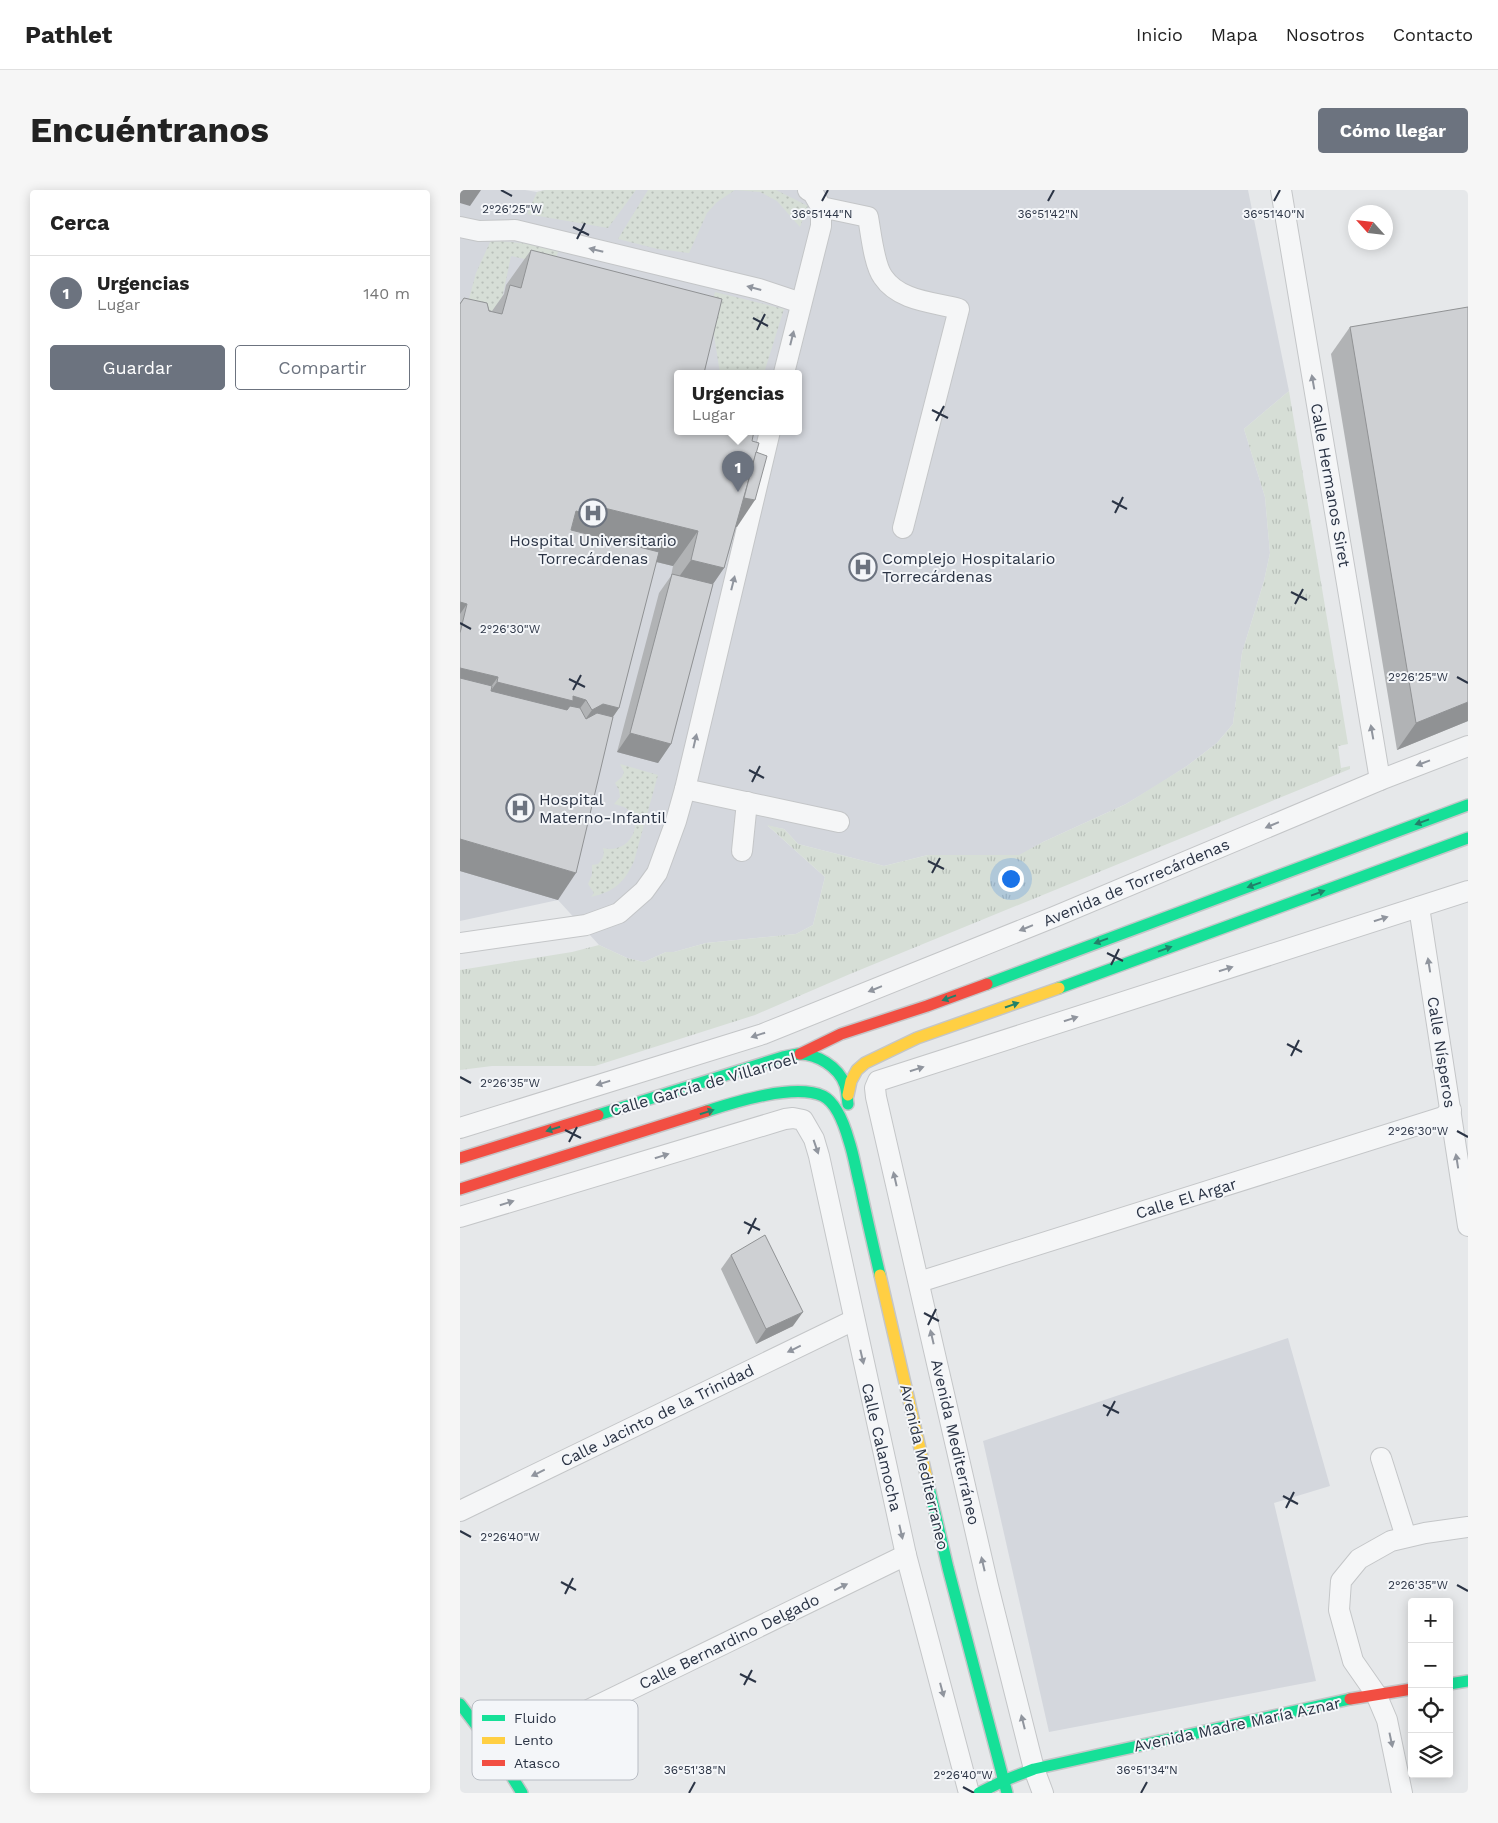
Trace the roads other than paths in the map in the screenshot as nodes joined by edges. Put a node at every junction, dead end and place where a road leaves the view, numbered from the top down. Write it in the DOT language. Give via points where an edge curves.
graph roads {
  1 [pos="808,190"];
  2 [pos="1281,190"];
  3 [pos="821,207"];
  4 [pos="469,229"];
  5 [pos="460,241"];
  6 [pos="801,303"];
  7 [pos="785,370"];
  8 [pos="769,435"];
  9 [pos="903,528"];
  10 [pos="1468,746"];
  11 [pos="1380,780"];
  12 [pos="685,789"];
  13 [pos="747,802"];
  14 [pos="1468,805"];
  15 [pos="839,822"];
  16 [pos="1468,838"];
  17 [pos="742,851"];
  18 [pos="1468,891"];
  19 [pos="1420,907"];
  20 [pos="460,942"];
  21 [pos="804,1018"];
  22 [pos="917,1038"];
  23 [pos="800,1054"];
  24 [pos="857,1056"];
  25 [pos="794,1080"];
  26 [pos="848,1095"];
  27 [pos="746,1099"];
  28 [pos="1451,1110"];
  29 [pos="460,1128"];
  30 [pos="849,1140"];
  31 [pos="460,1158"];
  32 [pos="460,1188"];
  33 [pos="460,1217"];
  34 [pos="1468,1226"];
  35 [pos="919,1282"];
  36 [pos="854,1320"];
  37 [pos="1381,1458"];
  38 [pos="460,1511"];
  39 [pos="1468,1527"];
  40 [pos="1406,1537"];
  41 [pos="906,1555"];
  42 [pos="1468,1682"];
  43 [pos="1453,1684"];
  44 [pos="1408,1690"];
  45 [pos="1376,1694"];
  46 [pos="609,1700"];
  47 [pos="460,1704"];
  48 [pos="472,1720"];
  49 [pos="1034,1769"];
  50 [pos="514,1780"];
  51 [pos="1003,1781"];
  52 [pos="522,1793"];
  53 [pos="969,1793"];
  54 [pos="979,1793"];
  55 [pos="1007,1793"];
  56 [pos="1043,1793"];
  57 [pos="1402,1793"];
  1 -- 3 [label="street"];
  11 -- 2 [label="street, Calle Hermanos Siret, one-way"];
  3 -- 6 [label="street" via="821,226"];
  3 -- 9 [label="street" via="868,217 882,276 893,289 906,296 959,309"];
  4 -- 5 [label="street"];
  6 -- 4 [label="street, one-way" via="759,289 515,230"];
  7 -- 6 [label="street, one-way"];
  12 -- 8 [label="street, one-way"];
  10 -- 11 [label="street, Avenida de Torrecárdenas, one-way"];
  11 -- 21 [label="street, Avenida de Torrecárdenas, one-way"];
  12 -- 13 [label="street"];
  12 -- 20 [label="street" via="657,873 644,891 619,912 586,925"];
  13 -- 15 [label="street"];
  13 -- 17 [label="street"];
  14 -- 23 [label="main road, one-way" via="931,1005 841,1034"];
  22 -- 16 [label="main road, one-way"];
  18 -- 19 [label="street"];
  28 -- 19 [label="street, Calle Nísperos, one-way"];
  35 -- 19 [label="street, Avenida Mediterráneo, one-way" via="875,1088 878,1081"];
  21 -- 29 [label="street, Calle García de Villarroel, one-way" via="763,1034"];
  22 -- 24 [label="main road"];
  22 -- 26 [label="main road" via="865,1062 851,1081"];
  23 -- 26 [label="main road, Calle García de Villarroel" via="820,1059 831,1066 845,1084"];
  23 -- 31 [label="main road, Calle García de Villarroel, one-way"];
  25 -- 27 [label="main road"];
  26 -- 30 [label="main road, Calle García de Villarroel"];
  27 -- 30 [label="main road, Calle García de Villarroel" via="787,1093 818,1094 829,1100"];
  32 -- 27 [label="main road, Calle García de Villarroel, one-way"];
  34 -- 28 [label="street, Calle Nísperos, one-way"];
  28 -- 35 [label="street, Calle El Argar" via="1443,1117"];
  30 -- 51 [label="main road, Avenida Mediterraneo" via="948,1568"];
  33 -- 36 [label="street, Calle Calamocha, one-way" via="785,1119 804,1120 819,1156"];
  49 -- 35 [label="street, Avenida Mediterráneo, one-way"];
  36 -- 38 [label="street, Calle Jacinto de la Trinidad, one-way"];
  36 -- 41 [label="street, Calle Calamocha, one-way"];
  37 -- 40 [label="street"];
  39 -- 40 [label="street"];
  40 -- 45 [label="street" via="1359,1558 1341,1581 1339,1610 1353,1661"];
  46 -- 41 [label="street, Calle Bernardino Delgado, one-way"];
  41 -- 53 [label="street, Calle Calamocha, one-way"];
  42 -- 43 [label="main road"];
  44 -- 45 [label="main road, Avenida Madre María Aznar"];
  45 -- 49 [label="main road, Avenida Madre María Aznar"];
  45 -- 57 [label="street, one-way" via="1387,1720"];
  47 -- 48 [label="main road"];
  49 -- 51 [label="main road, Avenida Madre María Aznar"];
  49 -- 56 [label="street, Avenida Mediterráneo"];
  50 -- 52 [label="main road"];
  51 -- 54 [label="main road, Avenida Madre María Aznar"];
  51 -- 55 [label="main road, Avenida Mediterraneo"];
}
